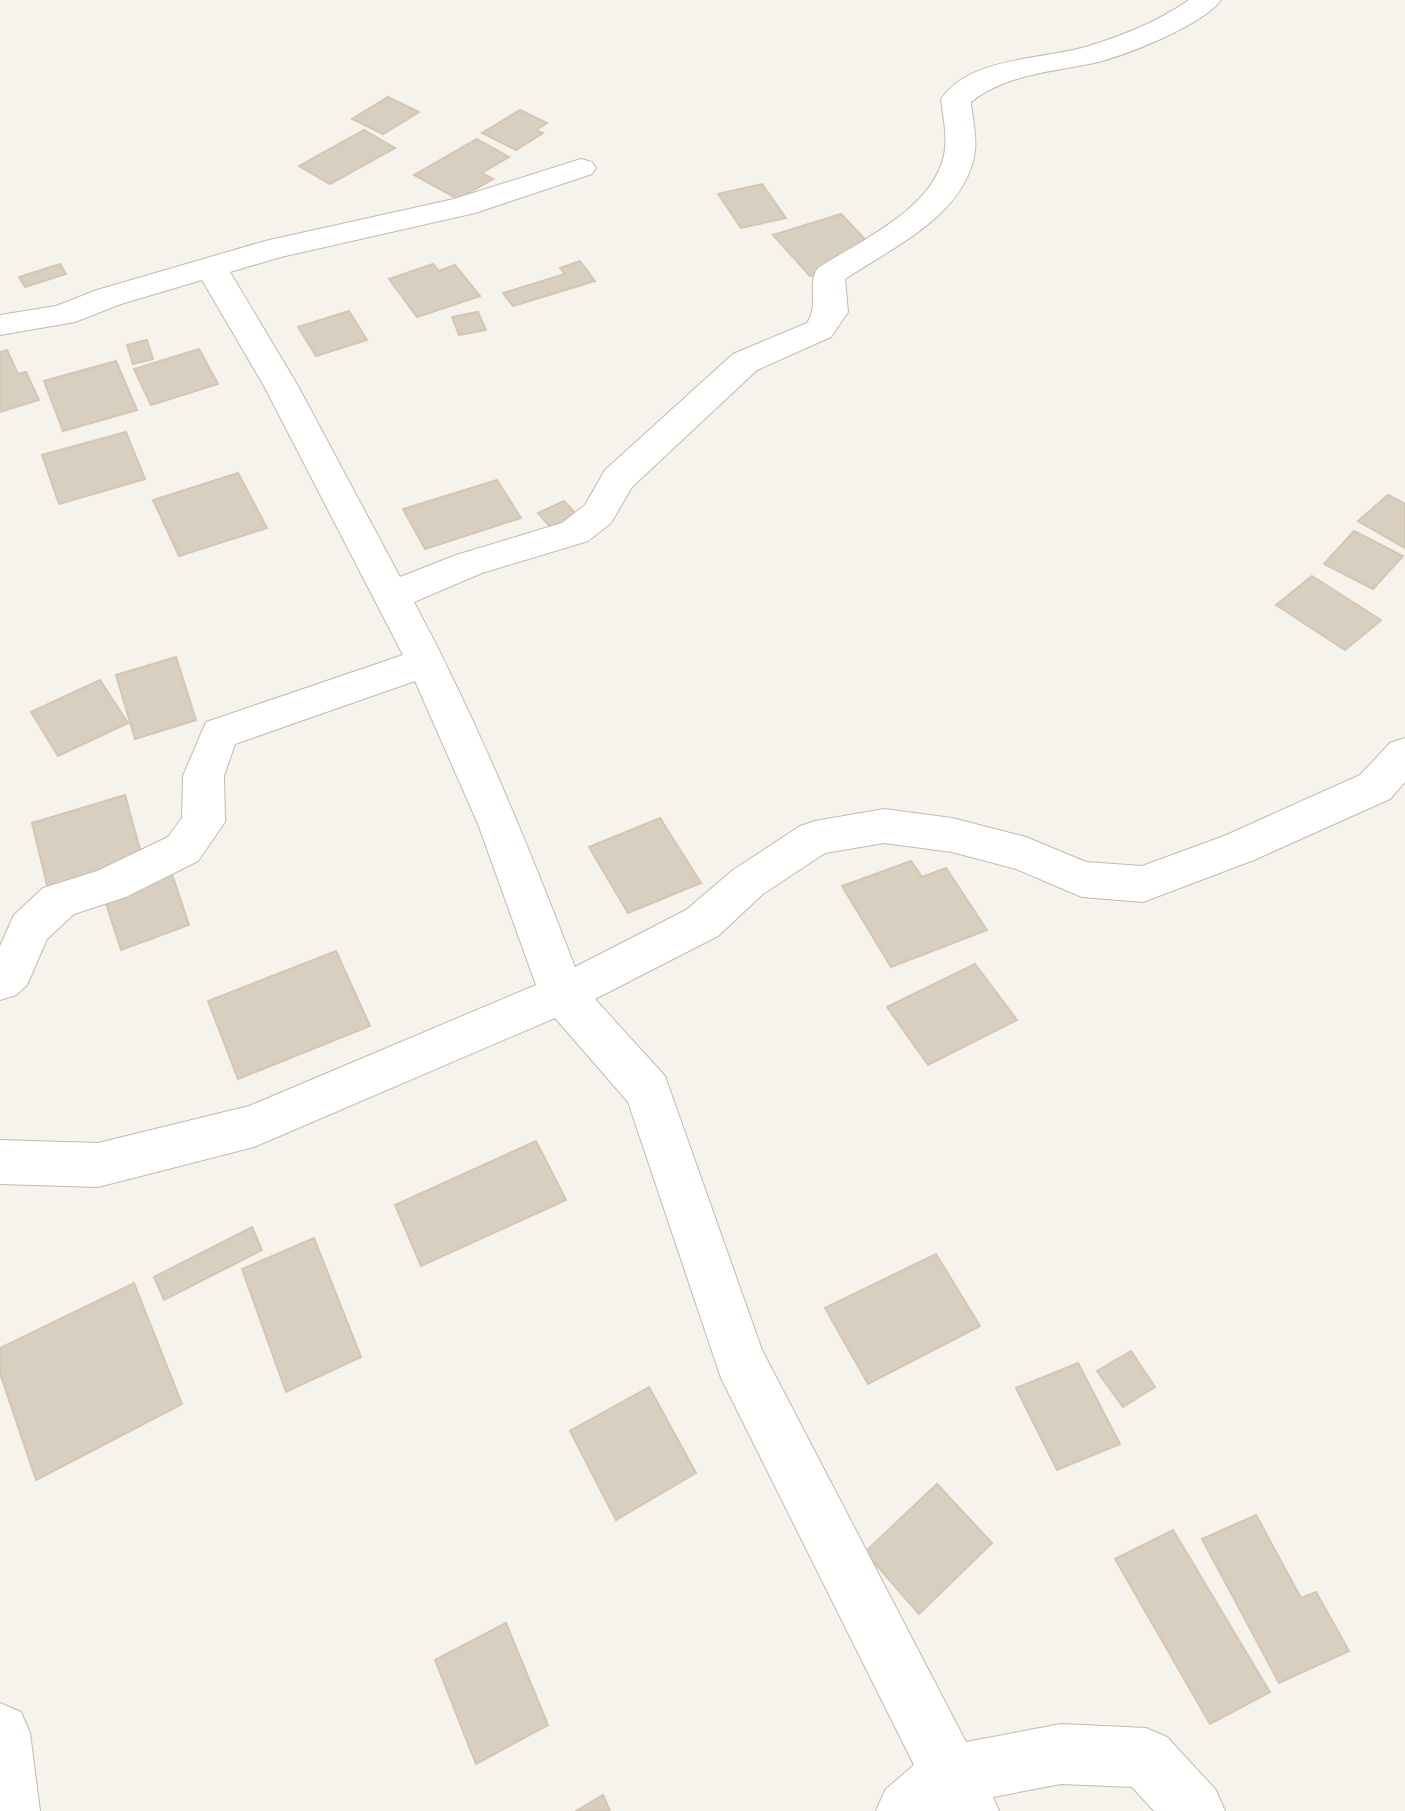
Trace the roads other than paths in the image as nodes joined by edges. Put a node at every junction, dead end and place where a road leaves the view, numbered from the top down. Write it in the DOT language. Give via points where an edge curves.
graph roads {
  1 [pos="1207,0"];
  2 [pos="581,168"];
  3 [pos="211,268"];
  4 [pos="0,325"];
  5 [pos="392,596"];
  6 [pos="426,662"];
  7 [pos="1405,754"];
  8 [pos="0,981"];
  9 [pos="562,994"];
  10 [pos="0,1162"];
  11 [pos="0,1733"];
  12 [pos="941,1799"];
  13 [pos="10,1811"];
  14 [pos="1195,1811"];
  1 -- 5 [label="street" via="1174,23 1092,55 1039,63 978,82 956,99 959,156 947,189 918,216 829,275 831,312 819,330 745,362 618,479 598,514 575,532 469,564"];
  2 -- 3 [label="street" via="464,206"];
  3 -- 4 [label="street" via="63,315"];
  3 -- 5 [label="street" via="281,386"];
  5 -- 6 [label="street"];
  6 -- 8 [label="street" via="220,733 204,763 199,787 204,822 183,849 111,884 59,901 30,928 11,972"];
  6 -- 9 [label="street" via="499,824"];
  7 -- 9 [label="street" via="1375,787 1143,884 1082,879 1026,854 952,835 884,826 815,838 748,882 702,923"];
  9 -- 10 [label="street" via="254,1126 98,1165"];
  9 -- 12 [label="street" via="648,1091 739,1360"];
  11 -- 13 [label="street"];
  12 -- 14 [label="street" via="1061,1754 1146,1758"];
}
